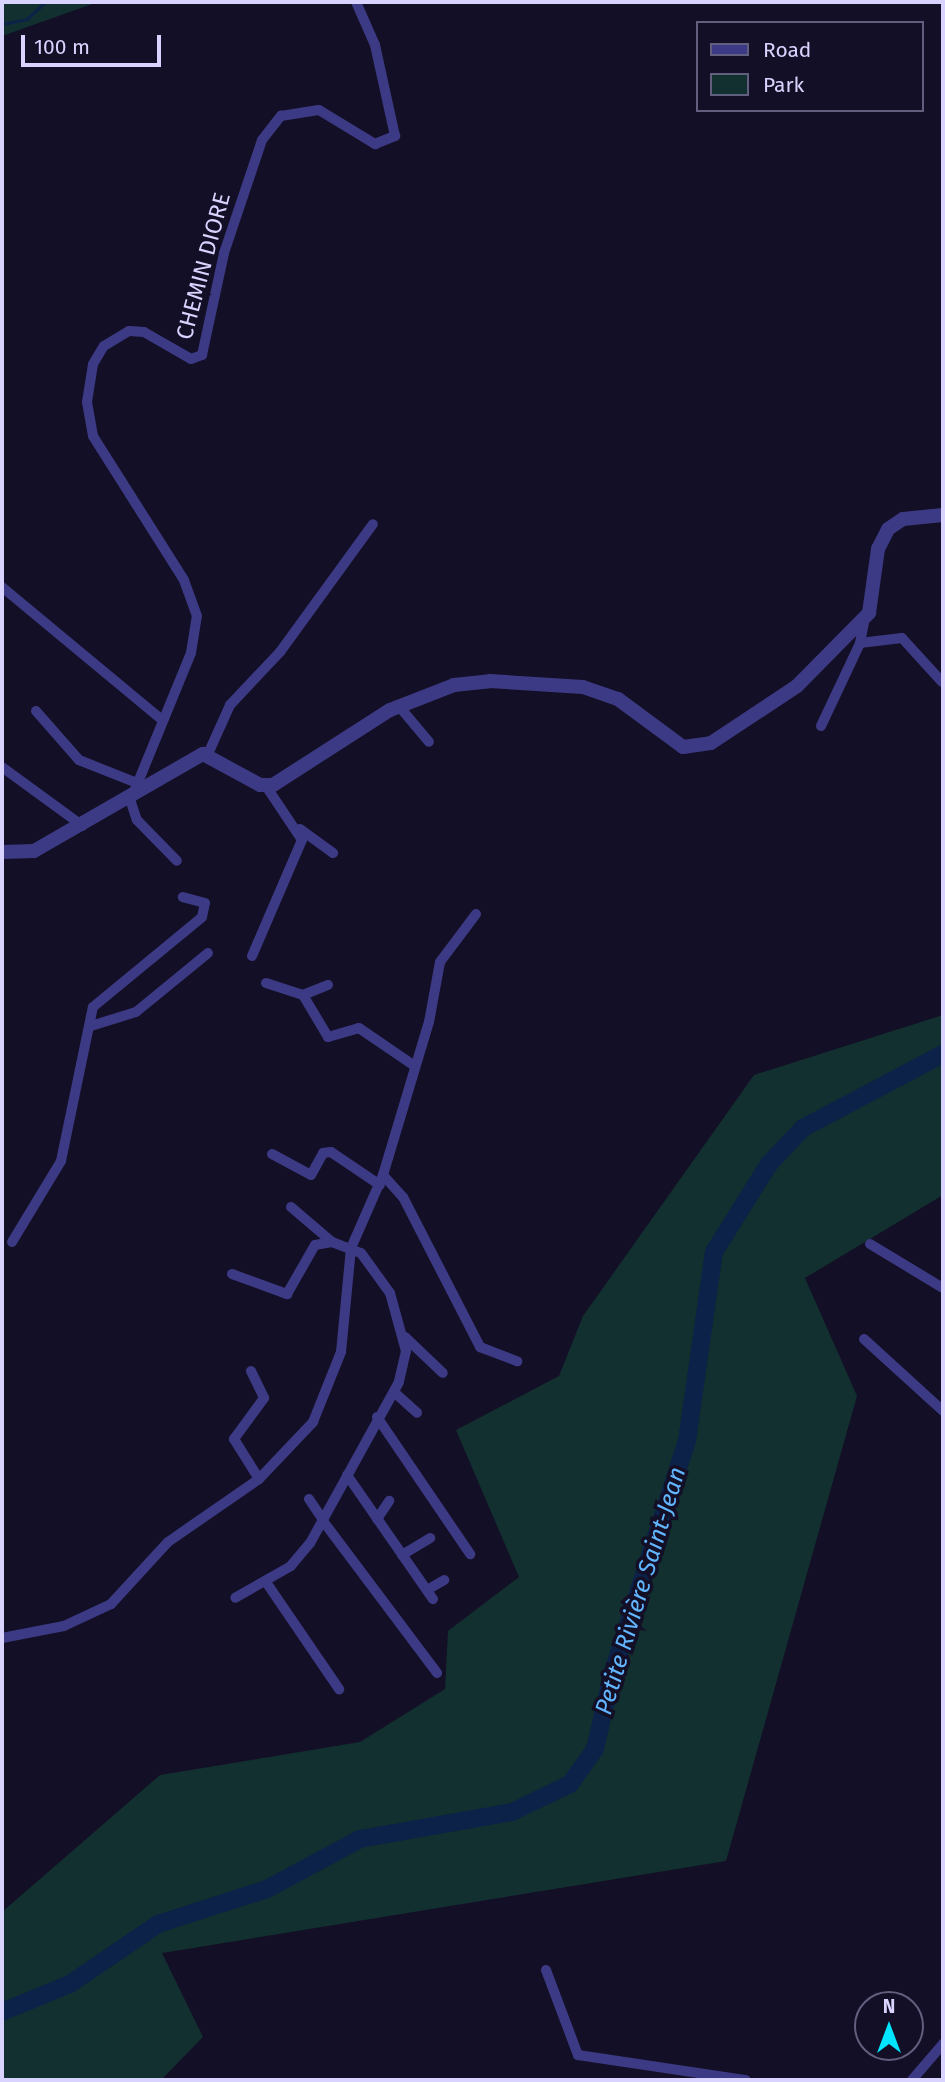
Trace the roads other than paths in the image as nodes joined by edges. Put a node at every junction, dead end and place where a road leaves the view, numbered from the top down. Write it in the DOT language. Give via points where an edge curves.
graph roads {
  1 [pos="356,2"];
  2 [pos="943,515"];
  3 [pos="373,524"];
  4 [pos="2,587"];
  5 [pos="865,618"];
  6 [pos="860,643"];
  7 [pos="942,682"];
  8 [pos="398,705"];
  9 [pos="36,711"];
  10 [pos="161,719"];
  11 [pos="821,726"];
  12 [pos="429,742"];
  13 [pos="208,754"];
  14 [pos="2,767"];
  15 [pos="266,786"];
  16 [pos="133,790"];
  17 [pos="83,826"];
  18 [pos="300,829"];
  19 [pos="2,852"];
  20 [pos="333,853"];
  21 [pos="177,861"];
  22 [pos="183,897"];
  23 [pos="476,915"];
  24 [pos="208,953"];
  25 [pos="252,956"];
  26 [pos="266,983"];
  27 [pos="328,985"];
  28 [pos="303,995"];
  29 [pos="91,1026"];
  30 [pos="413,1065"];
  31 [pos="272,1154"];
  32 [pos="382,1180"];
  33 [pos="291,1207"];
  34 [pos="12,1242"];
  35 [pos="332,1242"];
  36 [pos="870,1244"];
  37 [pos="351,1248"];
  38 [pos="232,1274"];
  39 [pos="943,1288"];
  40 [pos="405,1337"];
  41 [pos="864,1339"];
  42 [pos="517,1362"];
  43 [pos="251,1371"];
  44 [pos="443,1373"];
  45 [pos="394,1392"];
  46 [pos="943,1411"];
  47 [pos="417,1413"];
  48 [pos="377,1417"];
  49 [pos="347,1475"];
  50 [pos="259,1479"];
  51 [pos="309,1499"];
  52 [pos="389,1501"];
  53 [pos="377,1519"];
  54 [pos="323,1520"];
  55 [pos="430,1538"];
  56 [pos="470,1554"];
  57 [pos="402,1555"];
  58 [pos="443,1580"];
  59 [pos="267,1581"];
  60 [pos="235,1598"];
  61 [pos="2,1638"];
  62 [pos="437,1673"];
  63 [pos="339,1689"];
  64 [pos="546,1970"];
  65 [pos="943,2044"];
  66 [pos="746,2080"];
  67 [pos="912,2080"];
  1 -- 10 [label="street, CHEMIN DIORE" via="375,45 395,136 375,144 319,110 281,116 262,140 224,253 202,355 185,357 134,330 113,338 93,365 87,402 93,436 184,580 197,616 191,653"];
  2 -- 5 [label="street" via="903,519 884,535"];
  3 -- 13 [label="street" via="280,652 230,705"];
  4 -- 10 [label="street"];
  5 -- 6 [label="street"];
  5 -- 8 [label="street" via="797,686 696,748 669,740 618,699 583,687 490,681 436,689"];
  6 -- 7 [label="street" via="902,638"];
  6 -- 11 [label="street"];
  8 -- 12 [label="street"];
  8 -- 15 [label="street"];
  9 -- 16 [label="street" via="79,760"];
  10 -- 16 [label="street, CHEMIN DIORE"];
  13 -- 15 [label="street"];
  13 -- 16 [label="street"];
  14 -- 17 [label="street"];
  15 -- 18 [label="street"];
  16 -- 17 [label="street"];
  16 -- 21 [label="street" via="137,820"];
  17 -- 19 [label="street" via="26,854"];
  18 -- 20 [label="street"];
  18 -- 25 [label="street" via="300,849"];
  22 -- 29 [label="street" via="205,903 202,916 98,1000"];
  23 -- 30 [label="street" via="444,950"];
  24 -- 29 [label="street" via="136,1012"];
  26 -- 28 [label="street"];
  27 -- 28 [label="street"];
  28 -- 30 [label="street" via="328,1037 359,1028"];
  29 -- 34 [label="street" via="61,1161"];
  30 -- 32 [label="street"];
  31 -- 32 [label="street" via="311,1175 323,1153 331,1152"];
  32 -- 37 [label="street"];
  32 -- 42 [label="street" via="403,1197 480,1346"];
  33 -- 35 [label="street"];
  35 -- 37 [label="street"];
  35 -- 38 [label="street" via="309,1249 287,1294"];
  36 -- 39 [label="street"];
  37 -- 40 [label="street" via="380,1273"];
  37 -- 50 [label="street" via="337,1370 313,1422"];
  40 -- 44 [label="street"];
  40 -- 45 [label="street"];
  41 -- 46 [label="street"];
  43 -- 50 [label="street" via="264,1398 234,1439"];
  45 -- 47 [label="street"];
  45 -- 48 [label="street"];
  48 -- 49 [label="street"];
  48 -- 56 [label="street"];
  49 -- 53 [label="street"];
  49 -- 54 [label="street"];
  50 -- 61 [label="street" via="177,1534 97,1613"];
  51 -- 54 [label="street"];
  52 -- 53 [label="street"];
  53 -- 57 [label="street"];
  54 -- 59 [label="street" via="301,1556"];
  54 -- 62 [label="street"];
  55 -- 57 [label="street"];
  57 -- 58 [label="street" via="430,1594"];
  59 -- 60 [label="street"];
  59 -- 63 [label="street"];
  64 -- 66 [label="street" via="578,2055"];
  65 -- 67 [label="street"];
}
